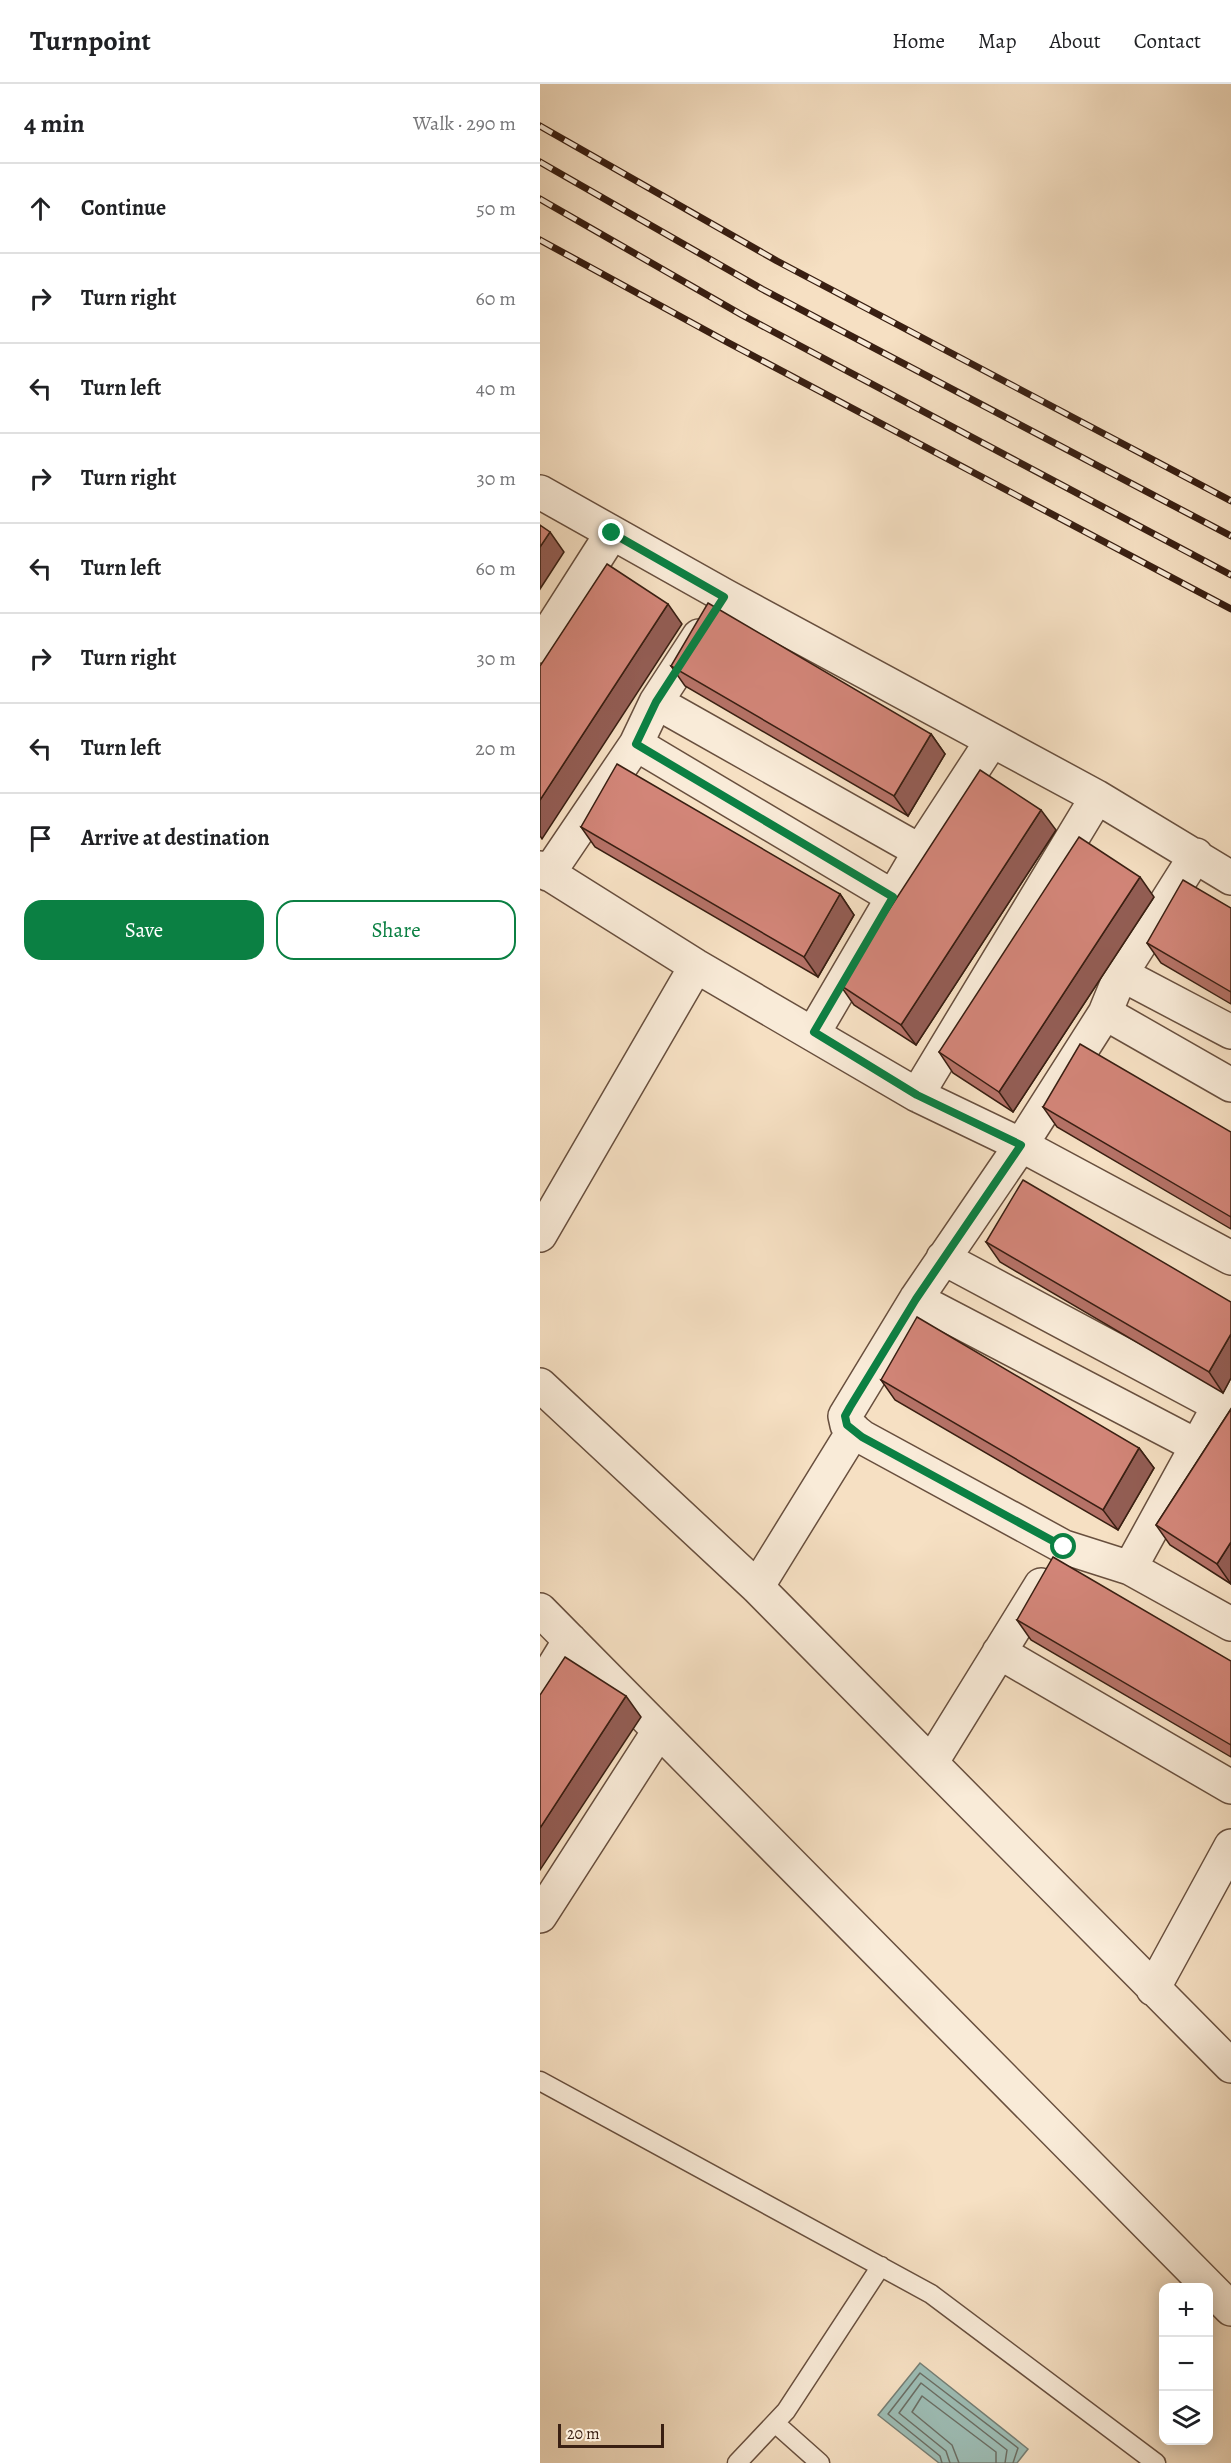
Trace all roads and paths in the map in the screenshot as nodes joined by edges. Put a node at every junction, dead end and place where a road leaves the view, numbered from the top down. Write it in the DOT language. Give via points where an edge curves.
graph roads {
  1 [pos="540,492"];
  2 [pos="612,533"];
  3 [pos="724,597"];
  4 [pos="540,646"];
  5 [pos="656,702"];
  6 [pos="991,742"];
  7 [pos="636,744"];
  8 [pos="1097,797"];
  9 [pos="920,851"];
  10 [pos="1196,855"];
  11 [pos="544,871"];
  12 [pos="1231,878"];
  13 [pos="893,897"];
  14 [pos="696,966"];
  15 [pos="1122,974"];
  16 [pos="1105,1013"];
  17 [pos="814,1032"];
  18 [pos="1231,1032"];
  19 [pos="1231,1085"];
  20 [pos="917,1095"];
  21 [pos="1021,1145"];
  22 [pos="540,1235"];
  23 [pos="943,1258"];
  24 [pos="1231,1258"];
  25 [pos="916,1299"];
  26 [pos="540,1385"];
  27 [pos="1224,1394"];
  28 [pos="854,1430"];
  29 [pos="1197,1446"];
  30 [pos="1064,1547"];
  31 [pos="1130,1568"];
  32 [pos="758,1587"];
  33 [pos="540,1610"];
  34 [pos="1231,1624"];
  35 [pos="570,1641"];
  36 [pos="999,1652"];
  37 [pos="540,1689"];
  38 [pos="659,1731"];
  39 [pos="931,1763"];
  40 [pos="1231,1787"];
  41 [pos="1231,1846"];
  42 [pos="540,1916"];
  43 [pos="1153,1989"];
  44 [pos="1231,2066"];
  45 [pos="540,2081"];
  46 [pos="880,2266"];
  47 [pos="1231,2309"];
  48 [pos="775,2423"];
  49 [pos="737,2463"];
  50 [pos="820,2463"];
  51 [pos="1155,2463"];
  1 -- 2 [label="street"];
  2 -- 3 [label="street"];
  2 -- 4 [label="street"];
  3 -- 5 [label="street"];
  3 -- 6 [label="street"];
  5 -- 7 [label="street"];
  5 -- 9 [label="street"];
  6 -- 8 [label="street"];
  6 -- 9 [label="street"];
  7 -- 11 [label="street"];
  7 -- 13 [label="street"];
  8 -- 10 [label="street"];
  8 -- 20 [label="street"];
  9 -- 13 [label="street"];
  10 -- 12 [label="street"];
  10 -- 15 [label="street"];
  11 -- 14 [label="street"];
  13 -- 17 [label="street"];
  14 -- 17 [label="street"];
  14 -- 22 [label="street"];
  15 -- 16 [label="street"];
  15 -- 18 [label="street"];
  16 -- 19 [label="street"];
  16 -- 21 [label="street"];
  17 -- 20 [label="street"];
  20 -- 21 [label="street"];
  21 -- 23 [label="street"];
  21 -- 24 [label="street"];
  23 -- 25 [label="street"];
  23 -- 27 [label="street"];
  25 -- 28 [label="street" via="845,1416 847,1425"];
  25 -- 29 [label="street"];
  26 -- 32 [label="street"];
  27 -- 29 [label="street"];
  28 -- 30 [label="street"];
  28 -- 32 [label="street"];
  29 -- 31 [label="street"];
  30 -- 31 [label="street"];
  30 -- 36 [label="street"];
  31 -- 34 [label="street"];
  32 -- 39 [label="street"];
  33 -- 35 [label="street"];
  35 -- 37 [label="street"];
  35 -- 38 [label="street"];
  36 -- 39 [label="street"];
  36 -- 40 [label="street"];
  38 -- 42 [label="street"];
  38 -- 47 [label="street"];
  39 -- 43 [label="street"];
  41 -- 43 [label="street"];
  43 -- 44 [label="street"];
  45 -- 46 [label="lane"];
  46 -- 48 [label="lane"];
  46 -- 51 [label="lane" via="932,2294"];
  48 -- 49 [label="lane"];
  48 -- 50 [label="lane"];
}
